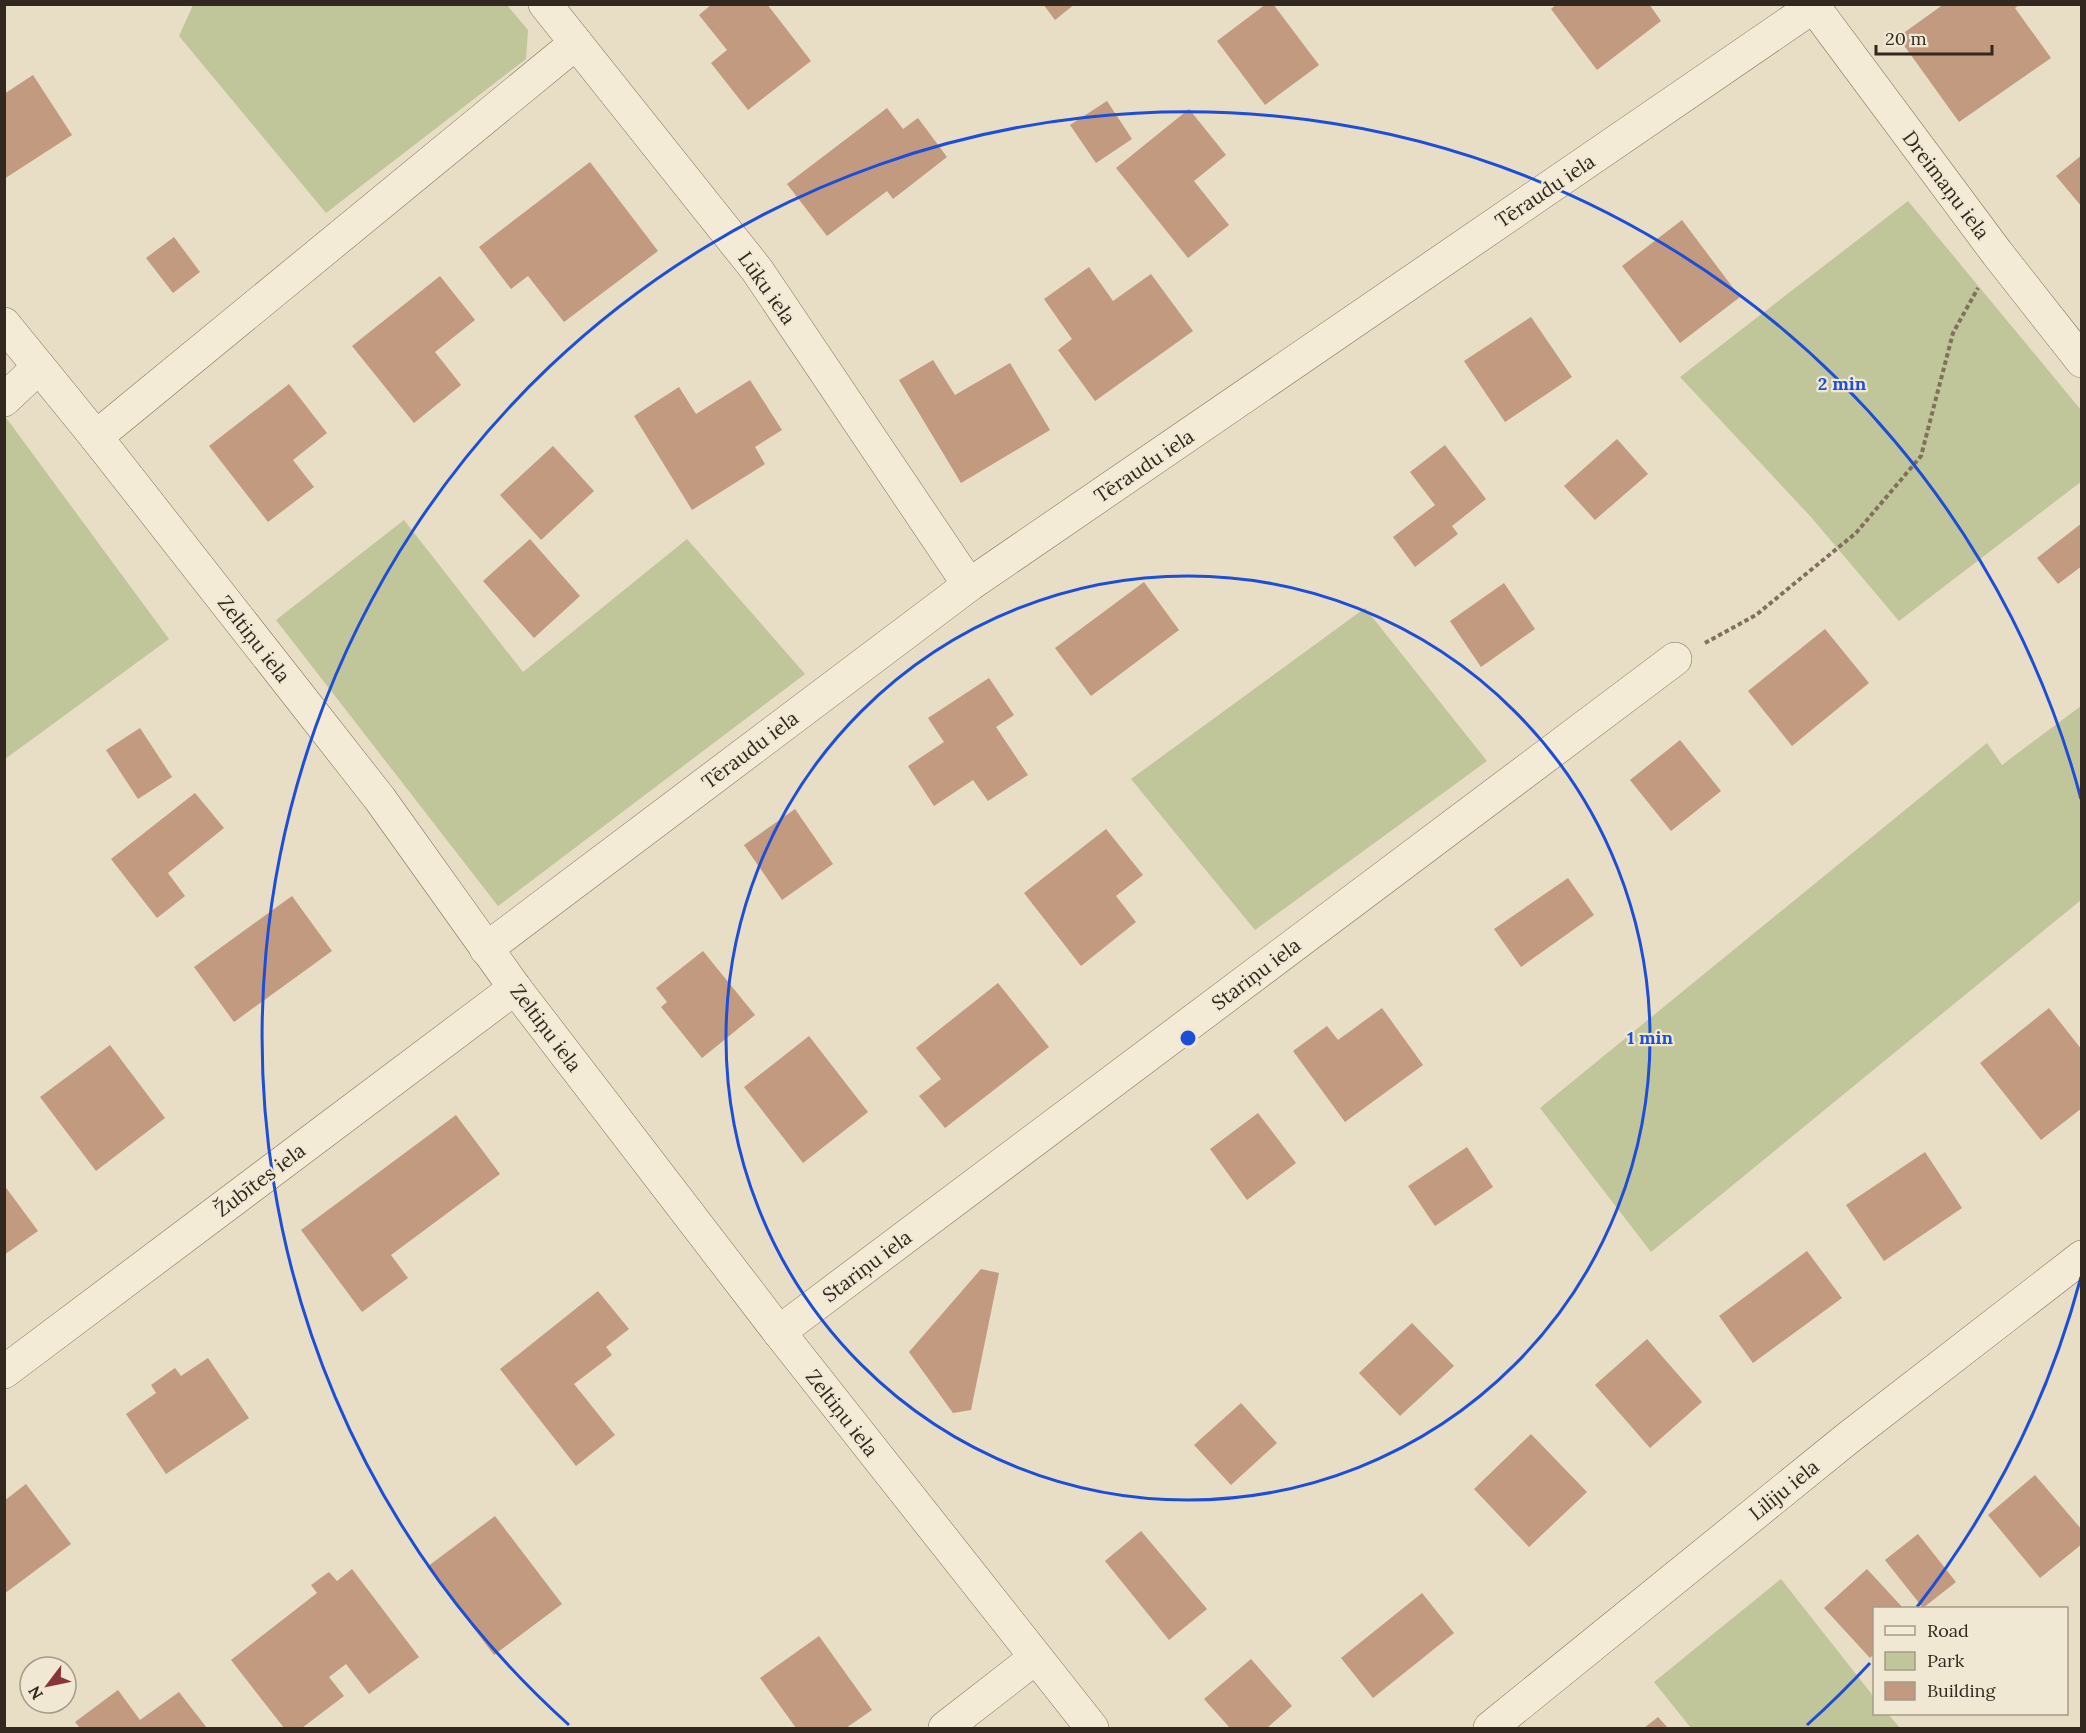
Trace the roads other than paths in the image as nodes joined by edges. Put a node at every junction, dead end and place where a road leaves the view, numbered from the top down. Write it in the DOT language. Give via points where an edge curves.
graph roads {
  1 [pos="545,4"];
  2 [pos="1815,6"];
  3 [pos="576,43"];
  4 [pos="4,324"];
  5 [pos="2082,361"];
  6 [pos="39,367"];
  7 [pos="4,399"];
  8 [pos="96,437"];
  9 [pos="969,585"];
  10 [pos="1676,659"];
  11 [pos="486,949"];
  12 [pos="515,988"];
  13 [pos="2082,1257"];
  14 [pos="779,1332"];
  15 [pos="4,1372"];
  16 [pos="1035,1658"];
  17 [pos="945,1728"];
  18 [pos="1092,1728"];
  19 [pos="1490,1728"];
  1 -- 3 [label="street, Lūku iela"];
  2 -- 5 [label="street, Dreimaņu iela" via="1997,253"];
  2 -- 9 [label="street, Tēraudu iela"];
  3 -- 8 [label="street"];
  3 -- 9 [label="street, Lūku iela" via="757,270"];
  4 -- 6 [label="street, Zeltiņu iela"];
  6 -- 7 [label="street"];
  6 -- 8 [label="street, Zeltiņu iela"];
  8 -- 11 [label="street, Zeltiņu iela" via="380,799"];
  9 -- 11 [label="street, Tēraudu iela"];
  10 -- 14 [label="street, Stariņu iela"];
  11 -- 12 [label="street, Zeltiņu iela"];
  12 -- 14 [label="street, Zeltiņu iela"];
  12 -- 15 [label="street, Žubītes iela"];
  13 -- 19 [label="street, Liliju iela" via="1848,1438"];
  14 -- 16 [label="street, Zeltiņu iela"];
  16 -- 17 [label="street"];
  16 -- 18 [label="street, Zeltiņu iela"];
}
